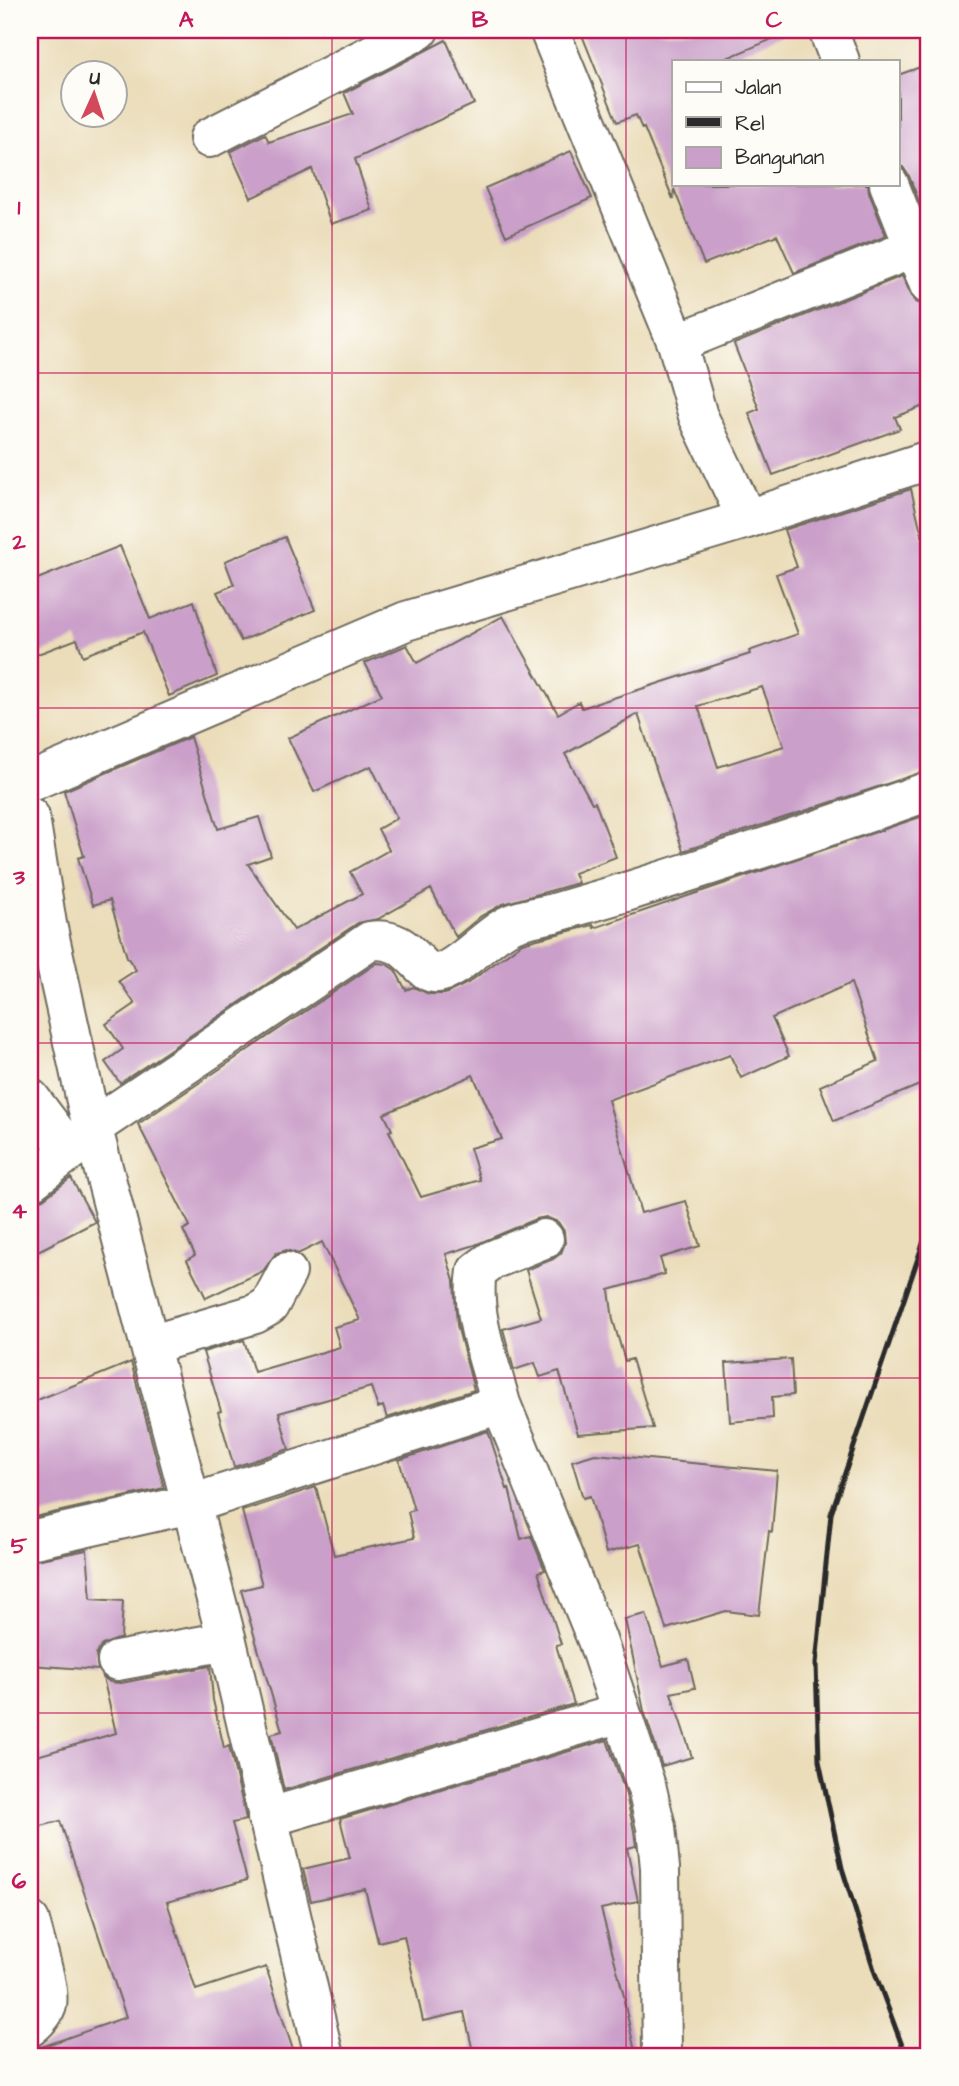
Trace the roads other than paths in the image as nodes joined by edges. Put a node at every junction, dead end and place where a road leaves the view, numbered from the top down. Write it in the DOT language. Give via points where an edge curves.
graph roads {
  1 [pos="419,30"];
  2 [pos="549,30"];
  3 [pos="828,30"];
  4 [pos="840,60"];
  5 [pos="209,138"];
  6 [pos="890,186"];
  7 [pos="914,248"];
  8 [pos="929,285"];
  9 [pos="677,343"];
  10 [pos="929,460"];
  11 [pos="747,519"];
  12 [pos="30,782"];
  13 [pos="929,791"];
  14 [pos="30,817"];
  15 [pos="34,870"];
  16 [pos="30,1098"];
  17 [pos="81,1139"];
  18 [pos="30,1182"];
  19 [pos="544,1239"];
  20 [pos="287,1272"];
  21 [pos="150,1345"];
  22 [pos="501,1404"];
  23 [pos="191,1504"];
  24 [pos="30,1541"];
  25 [pos="227,1642"];
  26 [pos="117,1661"];
  27 [pos="621,1713"];
  28 [pos="267,1818"];
  29 [pos="30,1922"];
  30 [pos="30,2027"];
  31 [pos="324,2056"];
  32 [pos="662,2056"];
  1 -- 5 [label="street"];
  2 -- 9 [label="street"];
  3 -- 4 [label="street"];
  6 -- 7 [label="street"];
  7 -- 8 [label="street"];
  7 -- 9 [label="street"];
  9 -- 11 [label="street" via="698,416"];
  10 -- 11 [label="street"];
  11 -- 12 [label="street" via="406,621"];
  13 -- 17 [label="street" via="811,834 512,923 439,973 428,972 405,948 390,941 370,941"];
  14 -- 15 [label="street"];
  15 -- 17 [label="street" via="47,924"];
  16 -- 17 [label="street"];
  17 -- 18 [label="street"];
  17 -- 21 [label="street"];
  19 -- 22 [label="street" via="492,1259 477,1271 477,1307"];
  20 -- 21 [label="street" via="269,1306 255,1314"];
  21 -- 23 [label="street"];
  22 -- 23 [label="street"];
  22 -- 27 [label="street" via="597,1640"];
  23 -- 24 [label="street"];
  23 -- 25 [label="street"];
  25 -- 26 [label="street"];
  25 -- 28 [label="street"];
  27 -- 28 [label="street"];
  27 -- 32 [label="street" via="656,1826"];
  28 -- 31 [label="street"];
  29 -- 30 [label="street" via="47,2005"];
}
